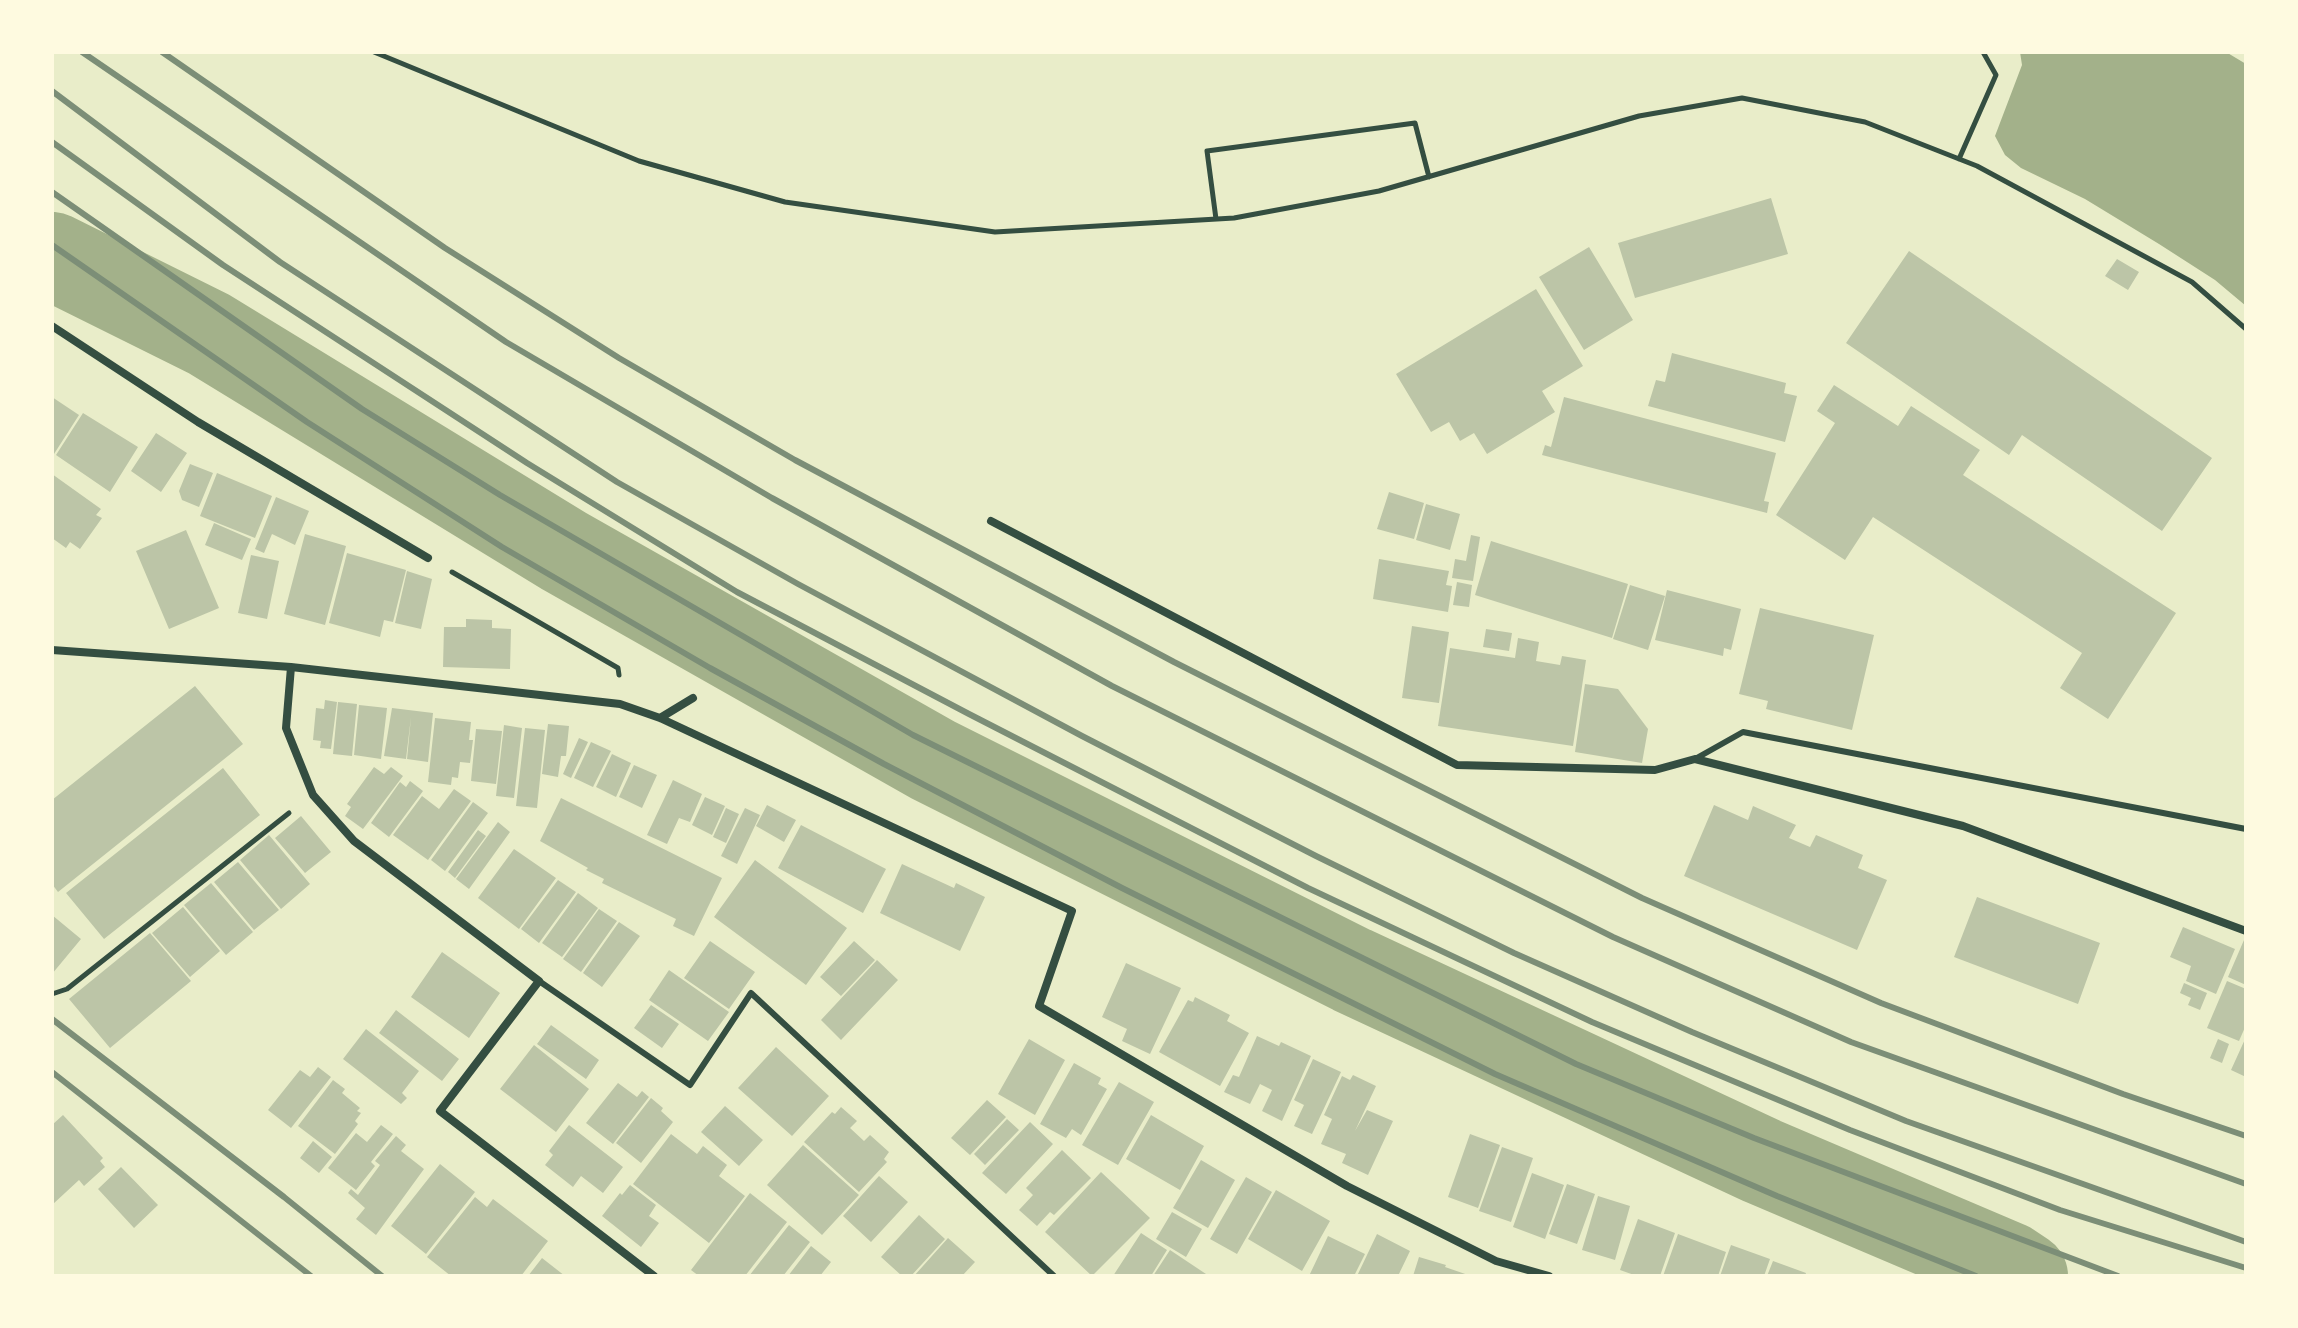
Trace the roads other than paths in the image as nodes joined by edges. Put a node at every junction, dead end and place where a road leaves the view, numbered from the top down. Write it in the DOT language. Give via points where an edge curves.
graph roads {
  1 [pos="52,326"];
  2 [pos="991,521"];
  3 [pos="428,558"];
  4 [pos="52,650"];
  5 [pos="291,667"];
  6 [pos="693,698"];
  7 [pos="660,718"];
  8 [pos="1695,759"];
  9 [pos="2246,829"];
  10 [pos="2246,931"];
  11 [pos="539,981"];
  12 [pos="654,1276"];
  13 [pos="1054,1276"];
  14 [pos="1549,1276"];
  1 -- 3 [label="street" via="198,422"];
  2 -- 8 [label="street" via="1457,765 1655,770"];
  4 -- 5 [label="street"];
  5 -- 7 [label="street" via="620,704"];
  5 -- 11 [label="street" via="286,728 313,795 354,841"];
  6 -- 7 [label="street"];
  7 -- 14 [label="street" via="1072,911 1039,1006 1347,1186 1496,1261"];
  8 -- 9 [label="lane" via="1743,732"];
  8 -- 10 [label="street" via="1963,826"];
  11 -- 12 [label="street" via="440,1111"];
  11 -- 13 [label="lane" via="690,1085 751,993"];
}
